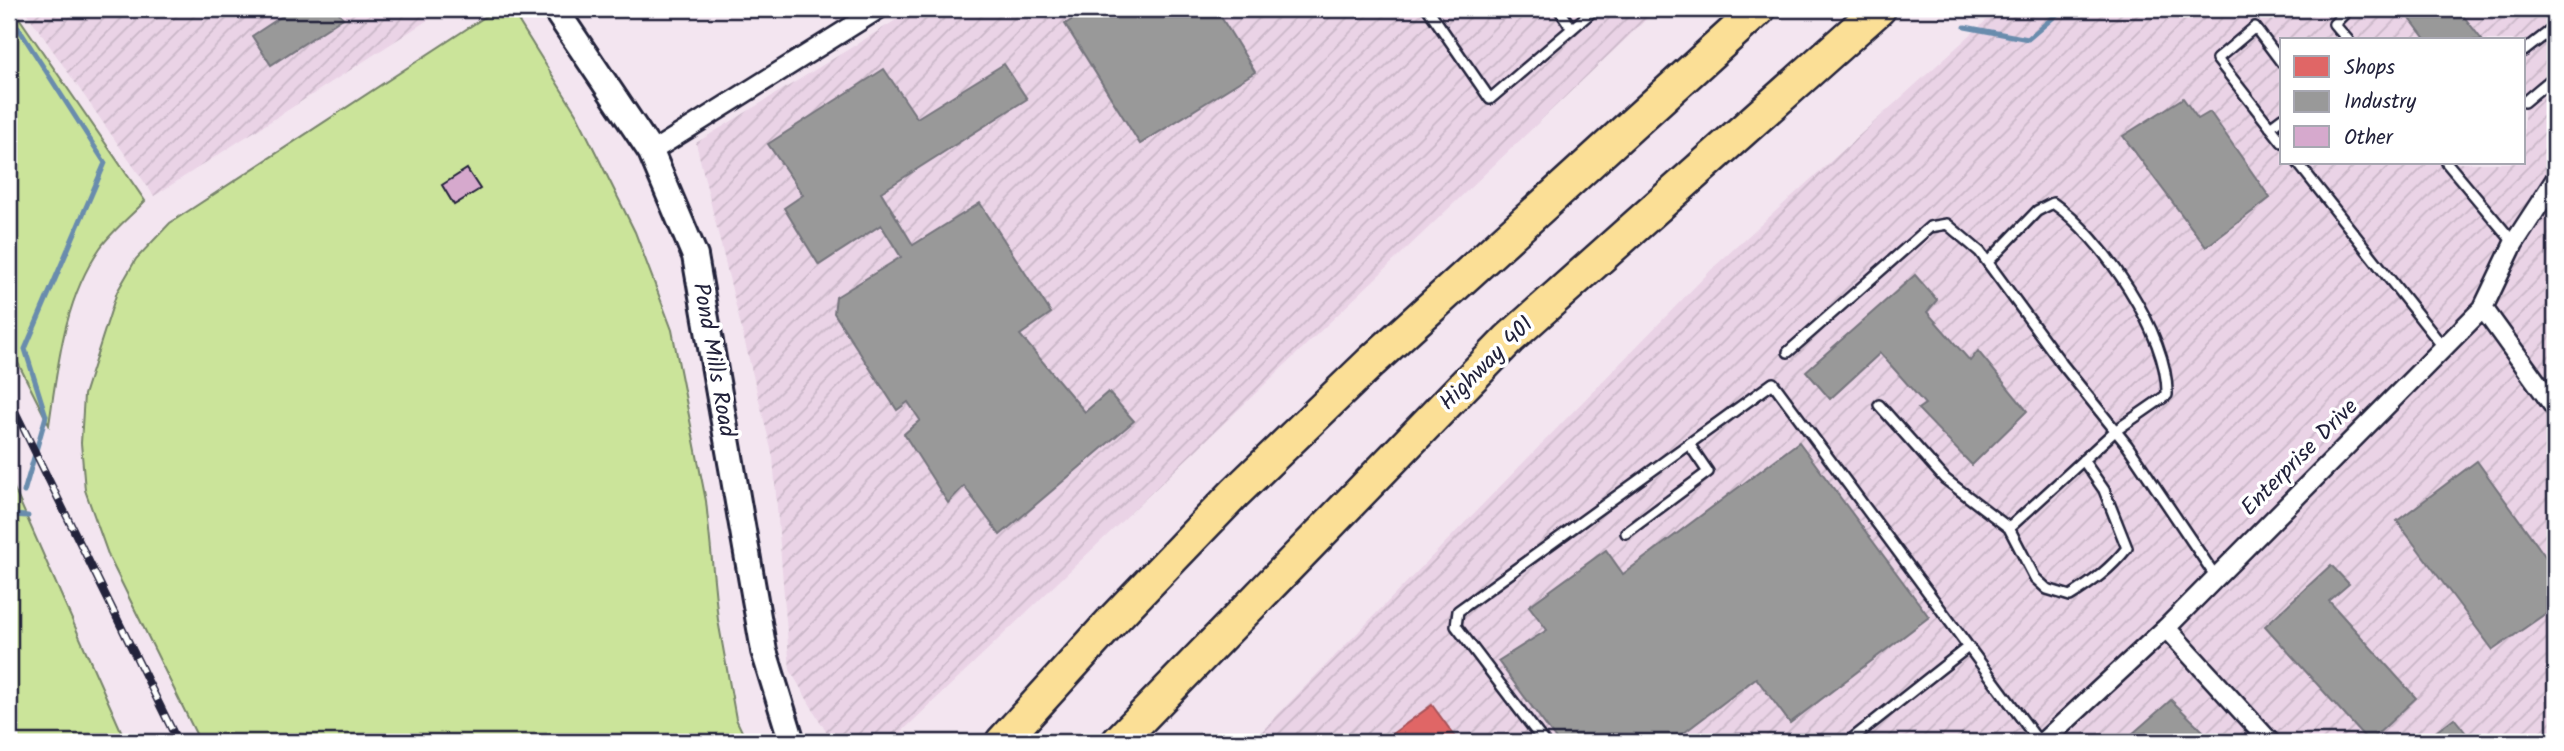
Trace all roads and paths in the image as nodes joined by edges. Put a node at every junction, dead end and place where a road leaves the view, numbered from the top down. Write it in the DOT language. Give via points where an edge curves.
graph roads {
  1 [pos="555,9"];
  2 [pos="879,9"];
  3 [pos="1428,9"];
  4 [pos="1559,9"];
  5 [pos="1595,9"];
  6 [pos="1879,9"];
  7 [pos="2546,9"];
  8 [pos="2345,10"];
  9 [pos="1752,14"];
  10 [pos="2555,20"];
  11 [pos="2555,27"];
  12 [pos="1572,29"];
  13 [pos="2346,38"];
  14 [pos="2526,49"];
  15 [pos="2280,60"];
  16 [pos="2555,76"];
  17 [pos="2526,100"];
  18 [pos="2280,120"];
  19 [pos="2270,127"];
  20 [pos="2280,140"];
  21 [pos="651,152"];
  22 [pos="2299,164"];
  23 [pos="2448,164"];
  24 [pos="2555,180"];
  25 [pos="2514,243"];
  26 [pos="1988,262"];
  27 [pos="2483,308"];
  28 [pos="2444,348"];
  29 [pos="1788,352"];
  30 [pos="1879,404"];
  31 [pos="2555,408"];
  32 [pos="2115,430"];
  33 [pos="1689,444"];
  34 [pos="2083,460"];
  35 [pos="2009,528"];
  36 [pos="1626,533"];
  37 [pos="2216,577"];
  38 [pos="2166,628"];
  39 [pos="1968,647"];
  40 [pos="792,742"];
  41 [pos="1002,742"];
  42 [pos="1118,742"];
  43 [pos="1544,742"];
  44 [pos="1848,742"];
  45 [pos="2041,742"];
  46 [pos="2270,742"];
  1 -- 21 [label="main road, Pond Mills Road"];
  2 -- 21 [label="street"];
  3 -- 12 [label="lane" via="1490,99"];
  4 -- 12 [label="lane"];
  5 -- 12 [label="lane"];
  6 -- 42 [label="highway, Highway 401" via="1509,339"];
  7 -- 10 [label="lane"];
  8 -- 13 [label="lane" via="2334,23"];
  9 -- 41 [label="highway" via="1245,483"];
  11 -- 14 [label="lane"];
  15 -- 19 [label="lane" via="2255,27 2217,59"];
  16 -- 17 [label="lane"];
  18 -- 19 [label="lane"];
  19 -- 20 [label="lane"];
  21 -- 40 [label="main road, Pond Mills Road" via="695,256 764,651"];
  22 -- 28 [label="lane"];
  23 -- 25 [label="lane"];
  24 -- 25 [label="street, Enterprise Drive"];
  25 -- 27 [label="street, Enterprise Drive"];
  26 -- 29 [label="lane" via="1947,224 1930,227"];
  26 -- 32 [label="lane"];
  26 -- 32 [label="lane" via="2037,211 2053,203 2092,238 2137,302 2167,379 2167,396"];
  27 -- 28 [label="street, Enterprise Drive"];
  27 -- 31 [label="street"];
  28 -- 37 [label="street, Enterprise Drive"];
  30 -- 35 [label="lane" via="1944,479"];
  32 -- 34 [label="lane"];
  32 -- 37 [label="lane"];
  33 -- 36 [label="lane" via="1708,472"];
  33 -- 39 [label="lane" via="1773,383"];
  33 -- 43 [label="lane" via="1458,611 1456,626"];
  34 -- 35 [label="lane"];
  34 -- 35 [label="lane" via="2104,490 2127,548 2112,566 2070,596 2047,589 2035,578"];
  37 -- 38 [label="street, Enterprise Drive"];
  38 -- 45 [label="street, Enterprise Drive"];
  38 -- 46 [label="street"];
  39 -- 44 [label="lane"];
  39 -- 45 [label="lane"];
}
